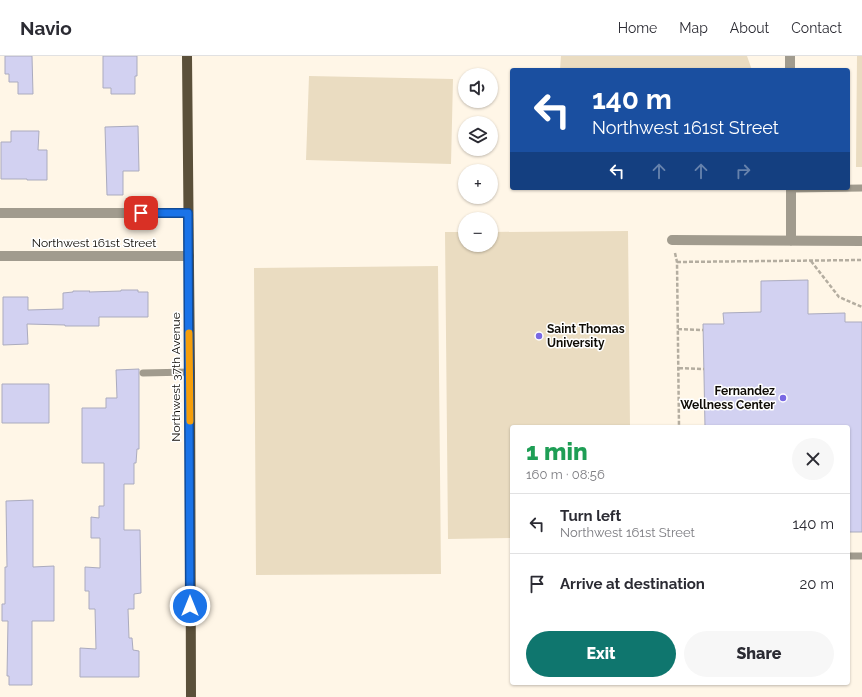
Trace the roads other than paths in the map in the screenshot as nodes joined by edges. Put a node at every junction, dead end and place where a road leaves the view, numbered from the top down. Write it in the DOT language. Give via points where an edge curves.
graph roads {
  1 [pos="187,56"];
  2 [pos="790,56"];
  3 [pos="790,68"];
  4 [pos="850,188"];
  5 [pos="862,188"];
  6 [pos="791,190"];
  7 [pos="0,213"];
  8 [pos="188,213"];
  9 [pos="672,240"];
  10 [pos="791,241"];
  11 [pos="862,241"];
  12 [pos="0,256"];
  13 [pos="188,256"];
  14 [pos="190,372"];
  15 [pos="143,373"];
  16 [pos="850,556"];
  17 [pos="862,556"];
  18 [pos="191,697"];
  1 -- 8 [label="main road, Northwest 37th Avenue"];
  2 -- 3 [label="street"];
  4 -- 5 [label="lane"];
  6 -- 10 [label="street"];
  7 -- 8 [label="street"];
  8 -- 13 [label="main road, Northwest 37th Avenue"];
  9 -- 10 [label="street"];
  10 -- 11 [label="street"];
  12 -- 13 [label="street, Northwest 161st Street"];
  13 -- 14 [label="main road, Northwest 37th Avenue"];
  14 -- 15 [label="lane"];
  14 -- 18 [label="main road, Northwest 37th Avenue"];
  16 -- 17 [label="lane"];
}
